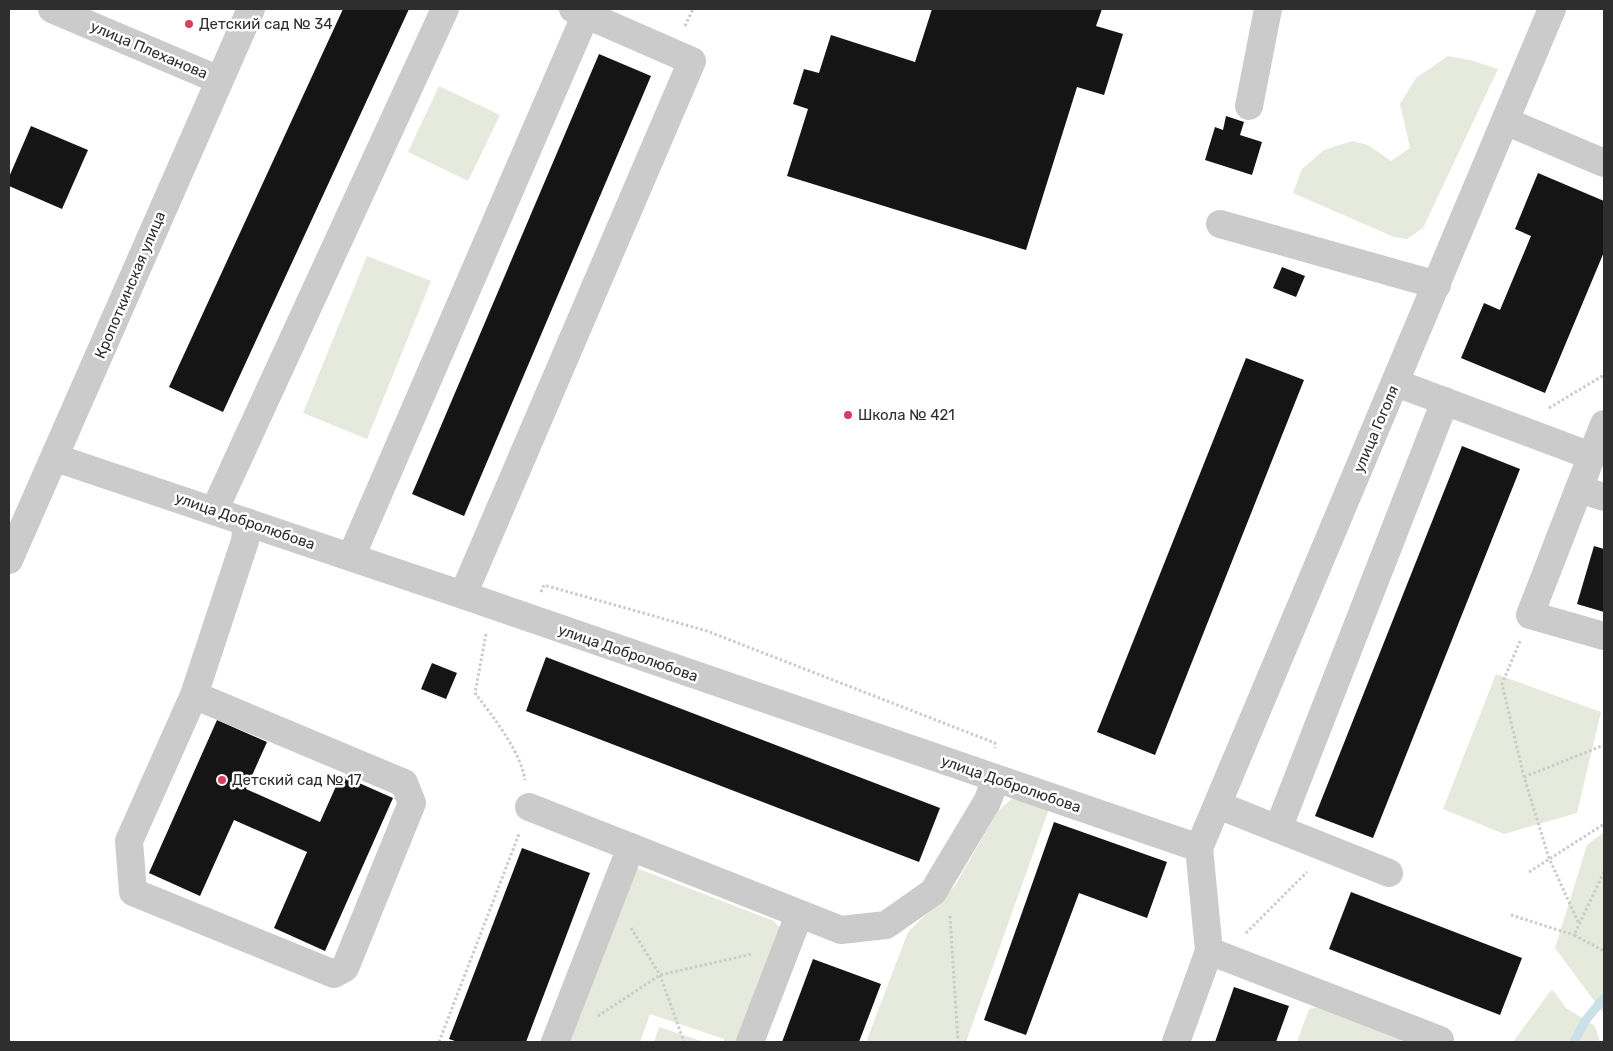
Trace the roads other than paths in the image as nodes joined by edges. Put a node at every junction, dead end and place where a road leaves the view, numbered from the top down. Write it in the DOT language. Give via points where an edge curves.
graph roads {
  1 [pos="52,9"];
  2 [pos="251,9"];
  3 [pos="445,9"];
  4 [pos="1268,9"];
  5 [pos="1552,9"];
  6 [pos="580,12"];
  7 [pos="219,80"];
  8 [pos="1249,106"];
  9 [pos="1505,121"];
  10 [pos="1604,163"];
  11 [pos="1220,224"];
  12 [pos="1437,285"];
  13 [pos="1396,382"];
  14 [pos="1445,401"];
  15 [pos="1604,424"];
  16 [pos="1591,456"];
  17 [pos="56,458"];
  18 [pos="1592,493"];
  19 [pos="214,511"];
  20 [pos="247,522"];
  21 [pos="351,557"];
  22 [pos="9,560"];
  23 [pos="463,595"];
  24 [pos="1604,636"];
  25 [pos="194,695"];
  26 [pos="996,779"];
  27 [pos="1218,805"];
  28 [pos="529,807"];
  29 [pos="1278,829"];
  30 [pos="631,847"];
  31 [pos="1200,848"];
  32 [pos="1389,873"];
  33 [pos="799,915"];
  34 [pos="1210,951"];
  35 [pos="1440,1040"];
  36 [pos="555,1042"];
  37 [pos="750,1042"];
  38 [pos="1176,1042"];
  1 -- 7 [label="street, улица Плеханова"];
  2 -- 7 [label="street, Кропоткинская улица"];
  3 -- 19 [label="street"];
  4 -- 8 [label="street"];
  5 -- 9 [label="street, улица Гоголя"];
  6 -- 21 [label="street"];
  6 -- 23 [label="street" via="692,61"];
  7 -- 17 [label="street, Кропоткинская улица"];
  9 -- 10 [label="street"];
  9 -- 12 [label="street, улица Гоголя"];
  11 -- 12 [label="street"];
  12 -- 13 [label="street, улица Гоголя"];
  13 -- 14 [label="street"];
  13 -- 27 [label="street, улица Гоголя"];
  14 -- 16 [label="street"];
  14 -- 29 [label="street"];
  15 -- 16 [label="street"];
  16 -- 18 [label="street"];
  17 -- 19 [label="street, улица Добролюбова"];
  17 -- 22 [label="street, Кропоткинская улица"];
  18 -- 24 [label="street" via="1530,615"];
  19 -- 20 [label="street, улица Добролюбова"];
  20 -- 21 [label="street, улица Добролюбова"];
  20 -- 25 [label="street" via="245,541"];
  21 -- 23 [label="street, улица Добролюбова"];
  23 -- 26 [label="street, улица Добролюбова"];
  25 -- 25 [label="street" via="129,840 133,892 334,974 344,968 412,803 404,783"];
  26 -- 31 [label="street, улица Добролюбова"];
  26 -- 33 [label="street" via="987,802 933,892 886,925 841,930"];
  27 -- 29 [label="street"];
  27 -- 31 [label="street, улица Гоголя"];
  28 -- 30 [label="street"];
  29 -- 32 [label="street"];
  30 -- 33 [label="street"];
  30 -- 36 [label="street"];
  31 -- 34 [label="street"];
  33 -- 37 [label="street"];
  34 -- 35 [label="street"];
  34 -- 38 [label="street"];
}
